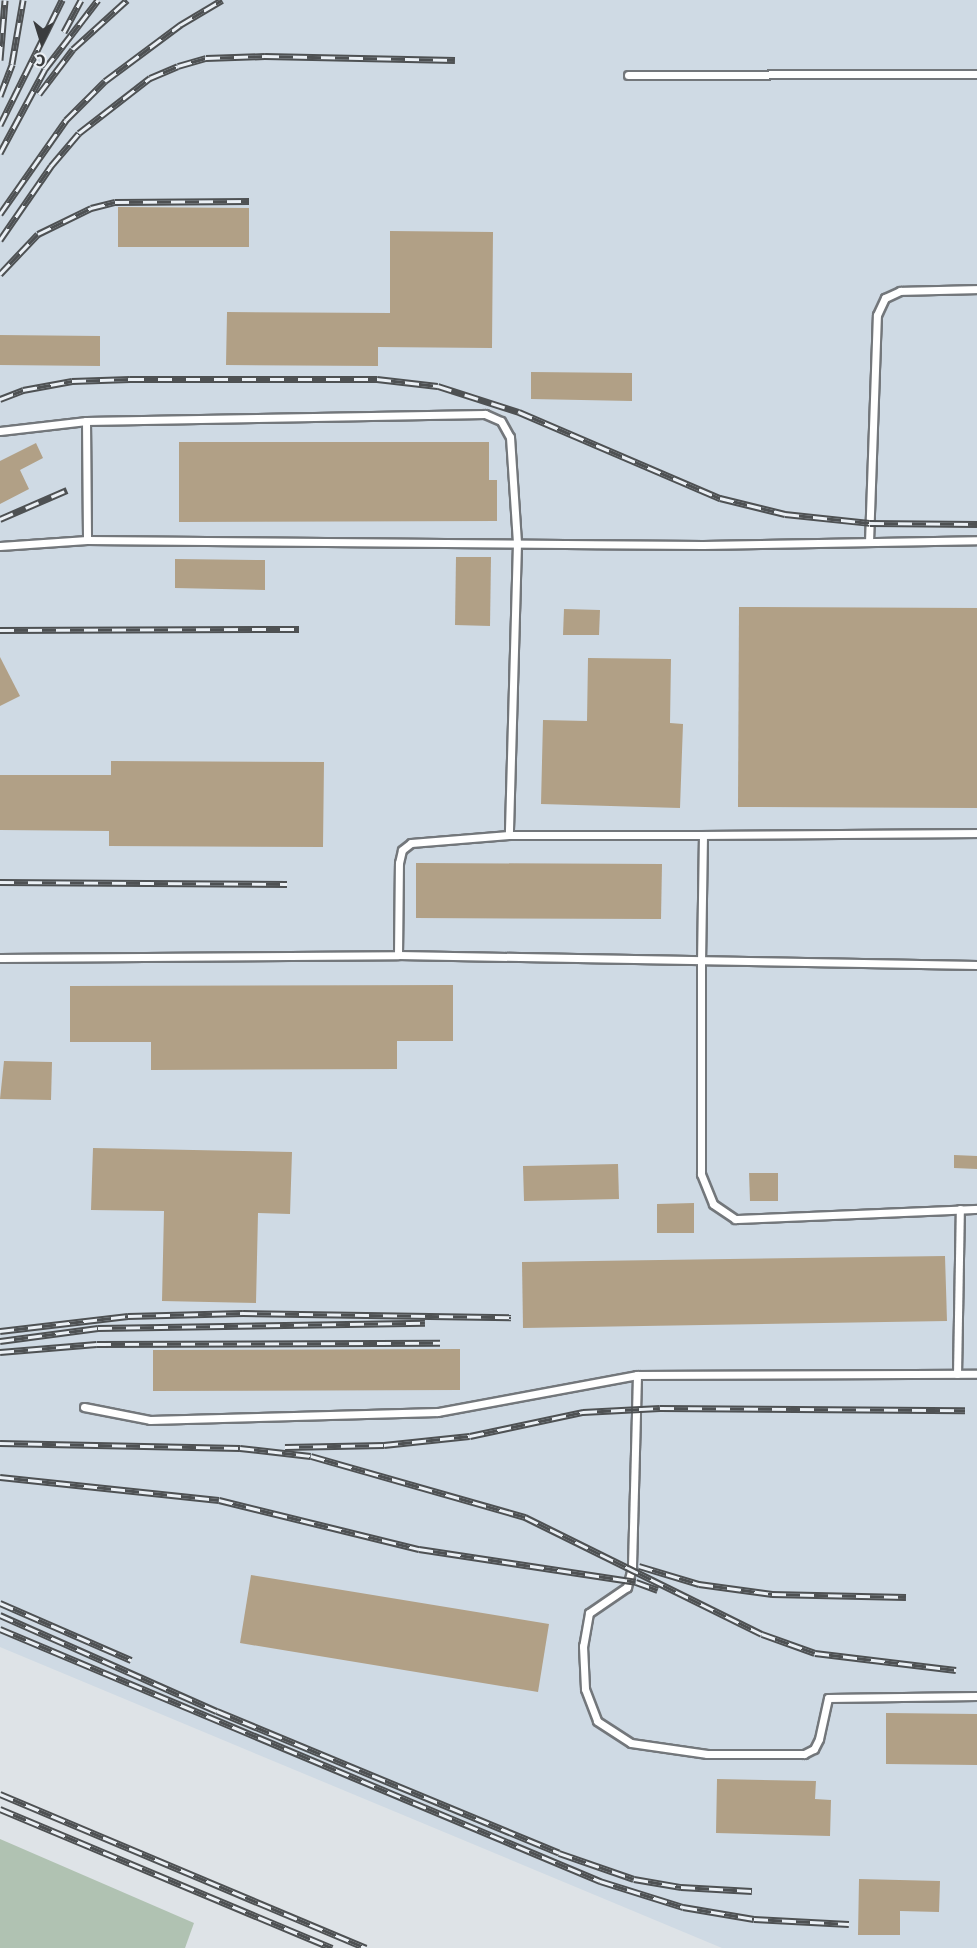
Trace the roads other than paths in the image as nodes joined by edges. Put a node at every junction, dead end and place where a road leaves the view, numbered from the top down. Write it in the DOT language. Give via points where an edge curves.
graph roads {
  1 [pos="977,74"];
  2 [pos="628,75"];
  3 [pos="977,289"];
  4 [pos="86,421"];
  5 [pos="0,431"];
  6 [pos="87,540"];
  7 [pos="977,540"];
  8 [pos="870,542"];
  9 [pos="517,543"];
  10 [pos="0,546"];
  11 [pos="977,833"];
  12 [pos="509,835"];
  13 [pos="703,835"];
  14 [pos="398,955"];
  15 [pos="0,958"];
  16 [pos="701,959"];
  17 [pos="977,964"];
  18 [pos="960,1209"];
  19 [pos="977,1209"];
  20 [pos="957,1374"];
  21 [pos="977,1374"];
  22 [pos="637,1375"];
  23 [pos="84,1407"];
  24 [pos="977,1696"];
  1 -- 2 [label="lane"];
  3 -- 8 [label="lane" via="900,291 885,298 877,315"];
  4 -- 5 [label="lane"];
  4 -- 6 [label="lane"];
  4 -- 9 [label="lane" via="484,414 501,421 510,437"];
  6 -- 9 [label="lane"];
  6 -- 10 [label="lane"];
  7 -- 8 [label="lane"];
  8 -- 9 [label="lane"];
  9 -- 12 [label="lane"];
  11 -- 13 [label="lane"];
  12 -- 13 [label="lane"];
  12 -- 14 [label="lane" via="411,843 402,850"];
  13 -- 16 [label="lane"];
  14 -- 15 [label="lane"];
  14 -- 16 [label="lane"];
  16 -- 17 [label="lane"];
  16 -- 18 [label="lane" via="701,1174 713,1204 735,1219"];
  18 -- 19 [label="lane"];
  18 -- 20 [label="lane"];
  20 -- 21 [label="lane"];
  20 -- 22 [label="lane"];
  22 -- 23 [label="lane" via="438,1412 150,1420"];
  22 -- 24 [label="lane" via="632,1567 627,1587 589,1613 583,1646 585,1689 597,1721 631,1743 707,1754 804,1754 814,1749 819,1739 828,1698"];
}
